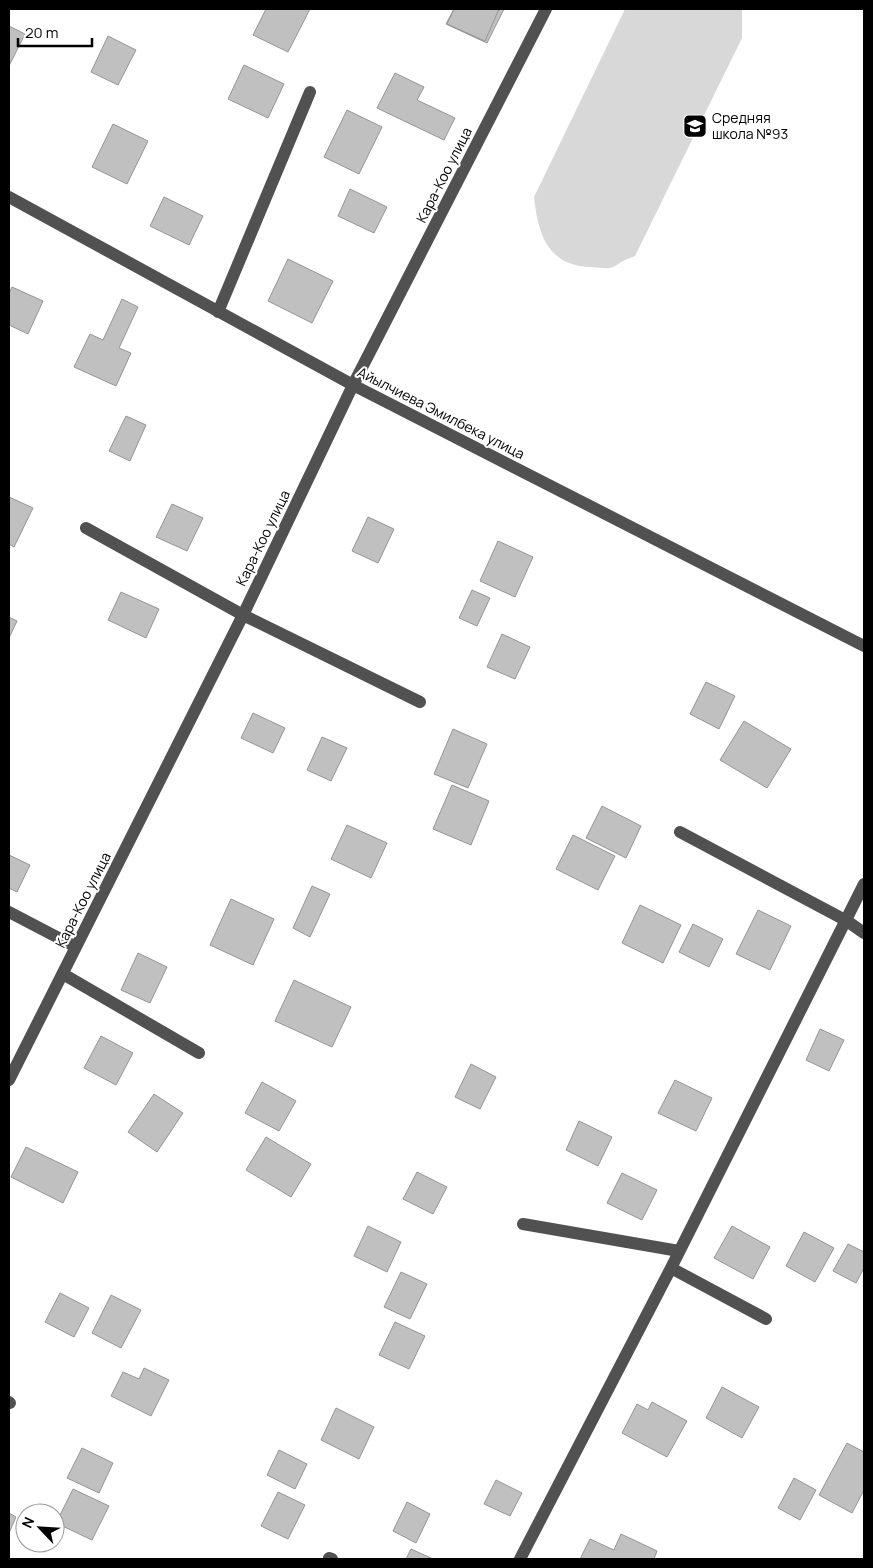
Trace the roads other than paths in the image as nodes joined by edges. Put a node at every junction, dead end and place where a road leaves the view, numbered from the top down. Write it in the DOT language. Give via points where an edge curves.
graph roads {
  1 [pos="546,9"];
  2 [pos="310,92"];
  3 [pos="9,197"];
  4 [pos="218,312"];
  5 [pos="353,385"];
  6 [pos="86,528"];
  7 [pos="243,615"];
  8 [pos="864,646"];
  9 [pos="420,702"];
  10 [pos="680,832"];
  11 [pos="864,884"];
  12 [pos="9,912"];
  13 [pos="847,921"];
  14 [pos="864,933"];
  15 [pos="76,946"];
  16 [pos="62,974"];
  17 [pos="199,1053"];
  18 [pos="9,1080"];
  19 [pos="523,1224"];
  20 [pos="679,1251"];
  21 [pos="671,1268"];
  22 [pos="766,1319"];
  23 [pos="520,1559"];
  1 -- 5 [label="street, Кара-Коо улица"];
  2 -- 4 [label="street"];
  3 -- 4 [label="street, Айылчиева Эмилбека улица"];
  4 -- 5 [label="street, Айылчиева Эмилбека улица"];
  5 -- 7 [label="street, Кара-Коо улица"];
  5 -- 8 [label="street, Айылчиева Эмилбека улица"];
  6 -- 7 [label="street"];
  7 -- 9 [label="street"];
  7 -- 15 [label="street, Кара-Коо улица"];
  10 -- 13 [label="street"];
  11 -- 13 [label="street"];
  12 -- 15 [label="street"];
  13 -- 14 [label="street"];
  13 -- 20 [label="street"];
  15 -- 16 [label="street, Кара-Коо улица"];
  16 -- 17 [label="street"];
  16 -- 18 [label="street, Кара-Коо улица"];
  19 -- 20 [label="street"];
  20 -- 21 [label="street"];
  21 -- 22 [label="street"];
  21 -- 23 [label="street"];
}
